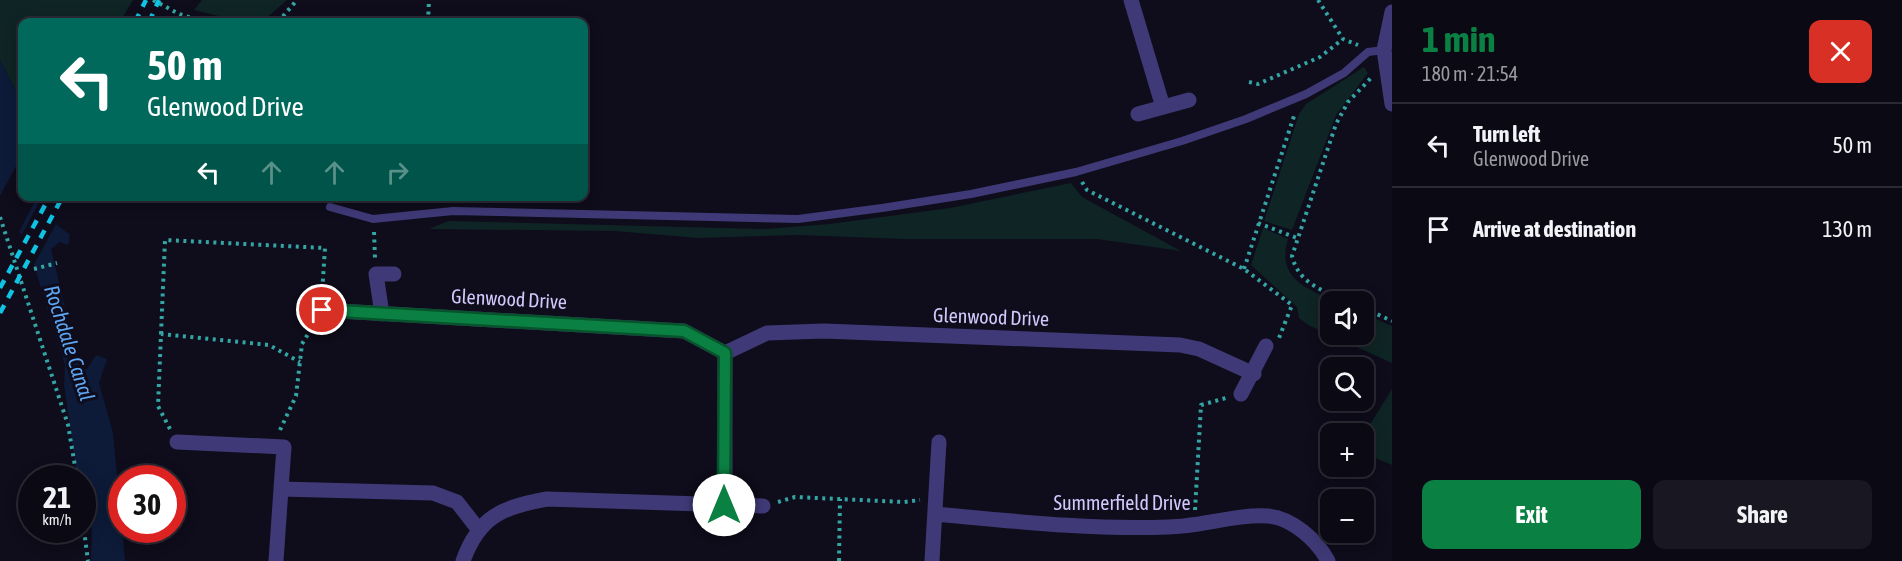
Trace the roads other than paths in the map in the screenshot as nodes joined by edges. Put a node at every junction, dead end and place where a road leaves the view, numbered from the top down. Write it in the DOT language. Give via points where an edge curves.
graph roads {
  1 [pos="1131,0"];
  2 [pos="1392,12"];
  3 [pos="1384,50"];
  4 [pos="1189,100"];
  5 [pos="1392,104"];
  6 [pos="1163,107"];
  7 [pos="1137,114"];
  8 [pos="330,207"];
  9 [pos="394,274"];
  10 [pos="322,310"];
  11 [pos="382,314"];
  12 [pos="1266,346"];
  13 [pos="725,353"];
  14 [pos="1254,374"];
  15 [pos="1241,394"];
  16 [pos="177,442"];
  17 [pos="939,442"];
  18 [pos="281,489"];
  19 [pos="724,505"];
  20 [pos="763,506"];
  21 [pos="935,506"];
  22 [pos="478,529"];
  23 [pos="276,561"];
  24 [pos="463,561"];
  25 [pos="932,561"];
  26 [pos="1328,561"];
  1 -- 6 [label="street"];
  2 -- 3 [label="street"];
  3 -- 5 [label="street"];
  3 -- 8 [label="lane" via="1368,52 1344,73 1291,100 1182,141 1076,172 971,194 798,219 453,211 373,219"];
  4 -- 6 [label="street"];
  6 -- 7 [label="street"];
  9 -- 11 [label="street" via="371,274"];
  10 -- 11 [label="street, Glenwood Drive"];
  11 -- 13 [label="street, Glenwood Drive" via="684,331"];
  12 -- 14 [label="street"];
  13 -- 14 [label="street, Glenwood Drive" via="767,333 824,331 1180,345"];
  13 -- 19 [label="street"];
  14 -- 15 [label="street"];
  16 -- 18 [label="street" via="284,447"];
  17 -- 21 [label="street"];
  18 -- 22 [label="street" via="433,493 457,502"];
  18 -- 23 [label="street"];
  19 -- 20 [label="street"];
  19 -- 22 [label="street" via="547,499 513,505"];
  21 -- 25 [label="street"];
  21 -- 26 [label="street, Summerfield Drive" via="1062,525 1168,528 1269,516 1297,528 1322,549"];
  22 -- 24 [label="street"];
}
